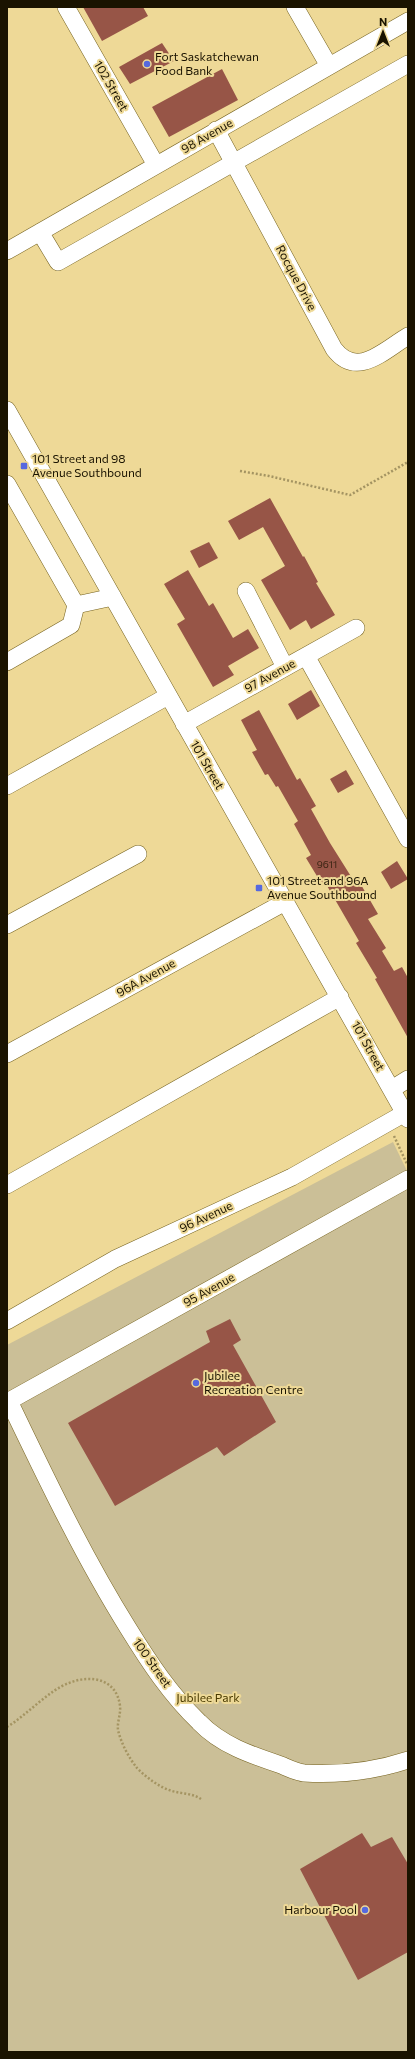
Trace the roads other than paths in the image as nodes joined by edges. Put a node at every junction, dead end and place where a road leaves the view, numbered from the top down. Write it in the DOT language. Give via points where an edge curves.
graph roads {
  1 [pos="66,7"];
  2 [pos="295,7"];
  3 [pos="408,21"];
  4 [pos="408,64"];
  5 [pos="329,66"];
  6 [pos="216,130"];
  7 [pos="234,163"];
  8 [pos="156,165"];
  9 [pos="40,232"];
  10 [pos="7,251"];
  11 [pos="408,336"];
  12 [pos="7,410"];
  13 [pos="7,484"];
  14 [pos="246,591"];
  15 [pos="113,597"];
  16 [pos="76,605"];
  17 [pos="356,628"];
  18 [pos="306,656"];
  19 [pos="7,662"];
  20 [pos="285,668"];
  21 [pos="168,696"];
  22 [pos="184,724"];
  23 [pos="7,786"];
  24 [pos="408,838"];
  25 [pos="138,854"];
  26 [pos="285,902"];
  27 [pos="7,925"];
  28 [pos="340,997"];
  29 [pos="7,1054"];
  30 [pos="408,1079"];
  31 [pos="392,1089"];
  32 [pos="406,1116"];
  33 [pos="408,1179"];
  34 [pos="7,1185"];
  35 [pos="7,1321"];
  36 [pos="9,1401"];
  37 [pos="408,1760"];
  1 -- 8 [label="street, 102 Street"];
  2 -- 5 [label="street"];
  3 -- 5 [label="street, 98 Avenue"];
  4 -- 7 [label="street"];
  5 -- 6 [label="street, 98 Avenue"];
  6 -- 7 [label="street, Rocque Drive"];
  6 -- 8 [label="street, 98 Avenue"];
  7 -- 9 [label="street" via="58,262"];
  7 -- 11 [label="street, Rocque Drive" via="340,358 359,364"];
  8 -- 9 [label="street, 98 Avenue"];
  9 -- 10 [label="street, 98 Avenue"];
  12 -- 15 [label="street, 101 Street"];
  13 -- 16 [label="street"];
  14 -- 20 [label="street"];
  15 -- 16 [label="street"];
  15 -- 21 [label="street, 101 Street"];
  16 -- 19 [label="street" via="72,625"];
  17 -- 18 [label="street, 97 Avenue"];
  18 -- 20 [label="street, 97 Avenue"];
  18 -- 24 [label="street"];
  20 -- 22 [label="street, 97 Avenue"];
  21 -- 22 [label="street, 101 Street"];
  21 -- 23 [label="street"];
  22 -- 26 [label="street, 101 Street"];
  25 -- 27 [label="street"];
  26 -- 28 [label="street, 101 Street"];
  26 -- 29 [label="street, 96A Avenue"];
  28 -- 31 [label="street, 101 Street"];
  28 -- 34 [label="street"];
  30 -- 31 [label="street"];
  31 -- 32 [label="street, 101 Street"];
  32 -- 35 [label="street, 96 Avenue" via="388,1123 292,1177 115,1259"];
  33 -- 36 [label="street, 95 Avenue"];
  36 -- 37 [label="street, 100 Street" via="102,1587 157,1675 199,1723 220,1739 244,1752 302,1773 346,1773 384,1768"];
}
